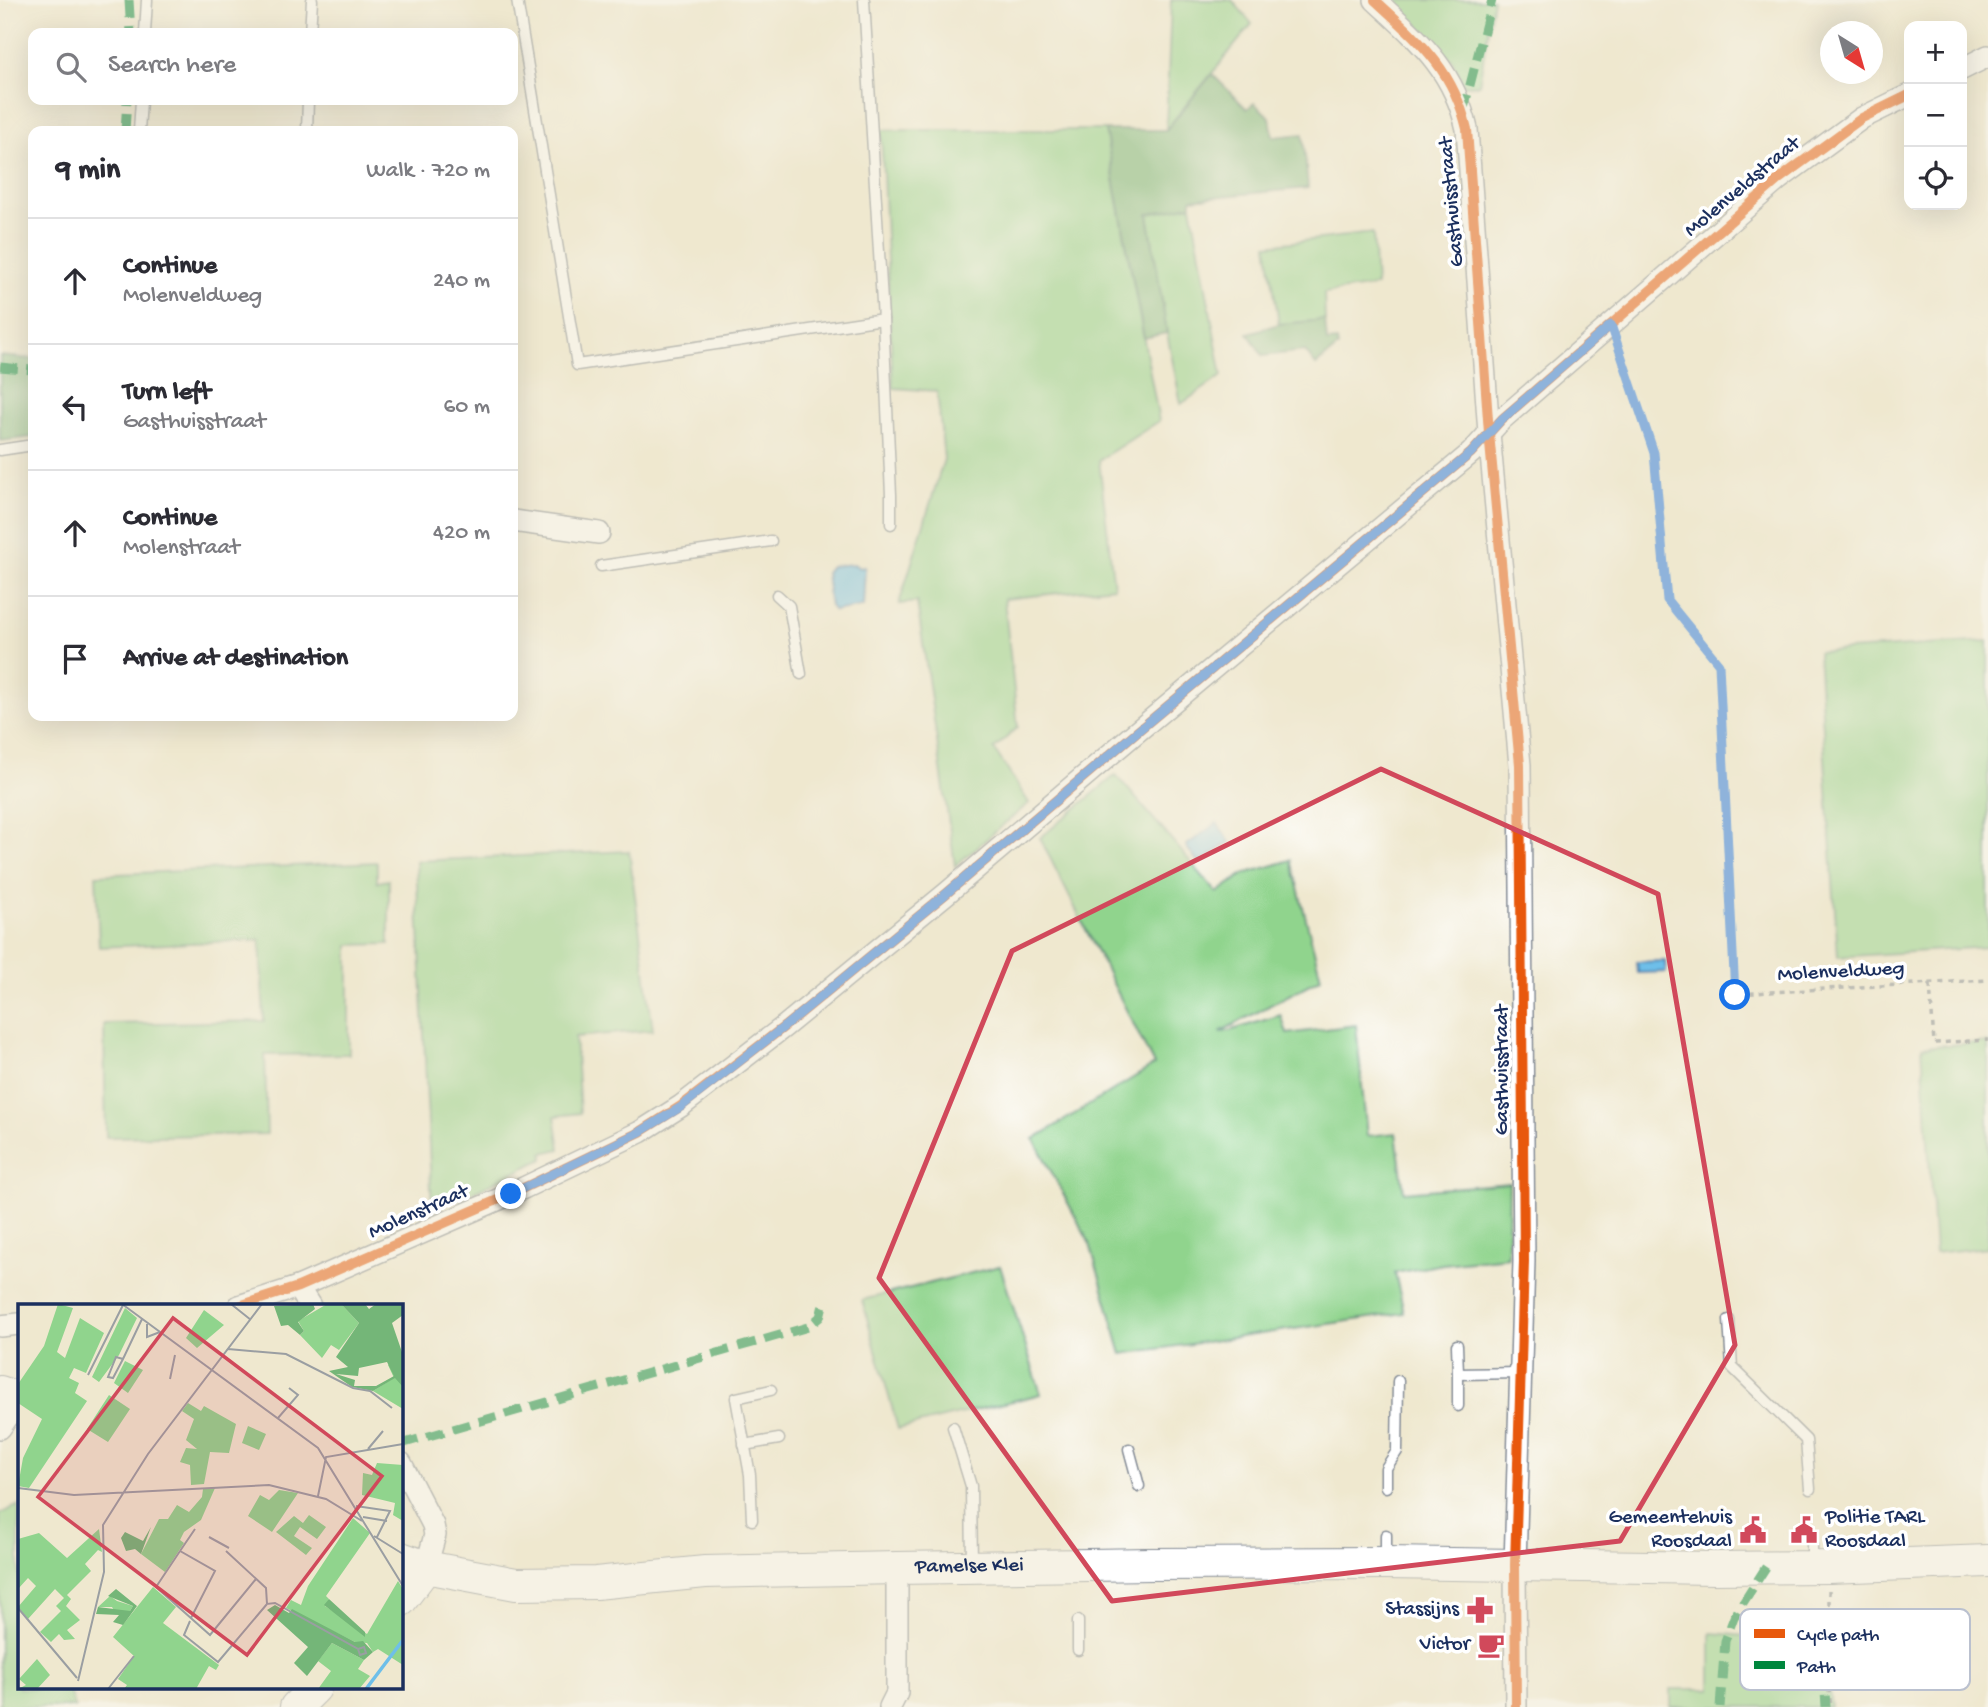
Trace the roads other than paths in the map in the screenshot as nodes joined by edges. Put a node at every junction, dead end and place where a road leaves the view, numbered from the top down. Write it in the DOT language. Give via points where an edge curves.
graph roads {
  1 [pos="147,0"];
  2 [pos="312,0"];
  3 [pos="517,0"];
  4 [pos="864,0"];
  5 [pos="1375,0"];
  6 [pos="145,28"];
  7 [pos="310,28"];
  8 [pos="1988,56"];
  9 [pos="1967,66"];
  10 [pos="1904,97"];
  11 [pos="141,105"];
  12 [pos="308,105"];
  13 [pos="139,126"];
  14 [pos="307,126"];
  15 [pos="883,319"];
  16 [pos="1489,433"];
  17 [pos="28,446"];
  18 [pos="0,450"];
  19 [pos="518,522"];
  20 [pos="891,524"];
  21 [pos="598,533"];
  22 [pos="771,541"];
  23 [pos="601,566"];
  24 [pos="777,595"];
  25 [pos="801,674"];
  26 [pos="298,1287"];
  27 [pos="245,1304"];
  28 [pos="309,1304"];
  29 [pos="1729,1320"];
  30 [pos="18,1324"];
  31 [pos="0,1325"];
  32 [pos="1457,1345"];
  33 [pos="1521,1373"];
  34 [pos="1458,1374"];
  35 [pos="1398,1381"];
  36 [pos="771,1391"];
  37 [pos="0,1392"];
  38 [pos="18,1399"];
  39 [pos="18,1401"];
  40 [pos="1458,1406"];
  41 [pos="953,1427"];
  42 [pos="0,1429"];
  43 [pos="779,1439"];
  44 [pos="744,1445"];
  45 [pos="1129,1449"];
  46 [pos="402,1464"];
  47 [pos="1139,1486"];
  48 [pos="1386,1487"];
  49 [pos="1810,1489"];
  50 [pos="752,1520"];
  51 [pos="1988,1561"];
  52 [pos="413,1562"];
  53 [pos="1515,1565"];
  54 [pos="972,1567"];
  55 [pos="897,1568"];
  56 [pos="402,1597"];
  57 [pos="1078,1621"];
  58 [pos="1079,1650"];
  59 [pos="313,1690"];
  60 [pos="296,1707"];
  61 [pos="890,1707"];
  62 [pos="1516,1707"];
  1 -- 6 [label="lane"];
  2 -- 7 [label="lane"];
  3 -- 15 [label="lane" via="577,365"];
  4 -- 15 [label="lane"];
  5 -- 16 [label="street, Gasthuisstraat" via="1440,65 1463,112"];
  8 -- 9 [label="street"];
  10 -- 16 [label="street, Molenveldstraat" via="1862,118 1779,179"];
  11 -- 13 [label="lane"];
  12 -- 14 [label="lane"];
  15 -- 20 [label="lane"];
  16 -- 26 [label="street, Molenstraat" via="1461,462 947,893 681,1107 640,1132 511,1194"];
  16 -- 33 [label="street, Gasthuisstraat" via="1520,765"];
  17 -- 18 [label="lane"];
  19 -- 21 [label="street"];
  22 -- 23 [label="lane"];
  24 -- 25 [label="lane" via="789,606"];
  26 -- 27 [label="street, Molenstraat"];
  26 -- 28 [label="street"];
  29 -- 49 [label="lane" via="1732,1367 1806,1440"];
  30 -- 31 [label="street"];
  32 -- 34 [label="lane"];
  33 -- 34 [label="lane"];
  33 -- 53 [label="street, Gasthuisstraat"];
  34 -- 40 [label="lane"];
  35 -- 48 [label="lane" via="1397,1451 1386,1468"];
  36 -- 44 [label="lane" via="736,1398"];
  37 -- 38 [label="main road"];
  39 -- 42 [label="street"];
  41 -- 54 [label="lane" via="971,1486"];
  43 -- 44 [label="lane"];
  44 -- 50 [label="lane"];
  45 -- 47 [label="lane"];
  46 -- 52 [label="street" via="435,1535"];
  51 -- 53 [label="main road, Pamelse Klei"];
  52 -- 55 [label="main road, Pamelse Klei" via="516,1584 596,1583 755,1564"];
  52 -- 56 [label="main road"];
  53 -- 54 [label="main road, Pamelse Klei" via="1386,1549 1152,1564"];
  53 -- 62 [label="street, Gasthuisstraat"];
  54 -- 55 [label="main road, Pamelse Klei"];
  55 -- 61 [label="street" via="897,1693"];
  57 -- 58 [label="lane"];
  59 -- 60 [label="main road"];
}
